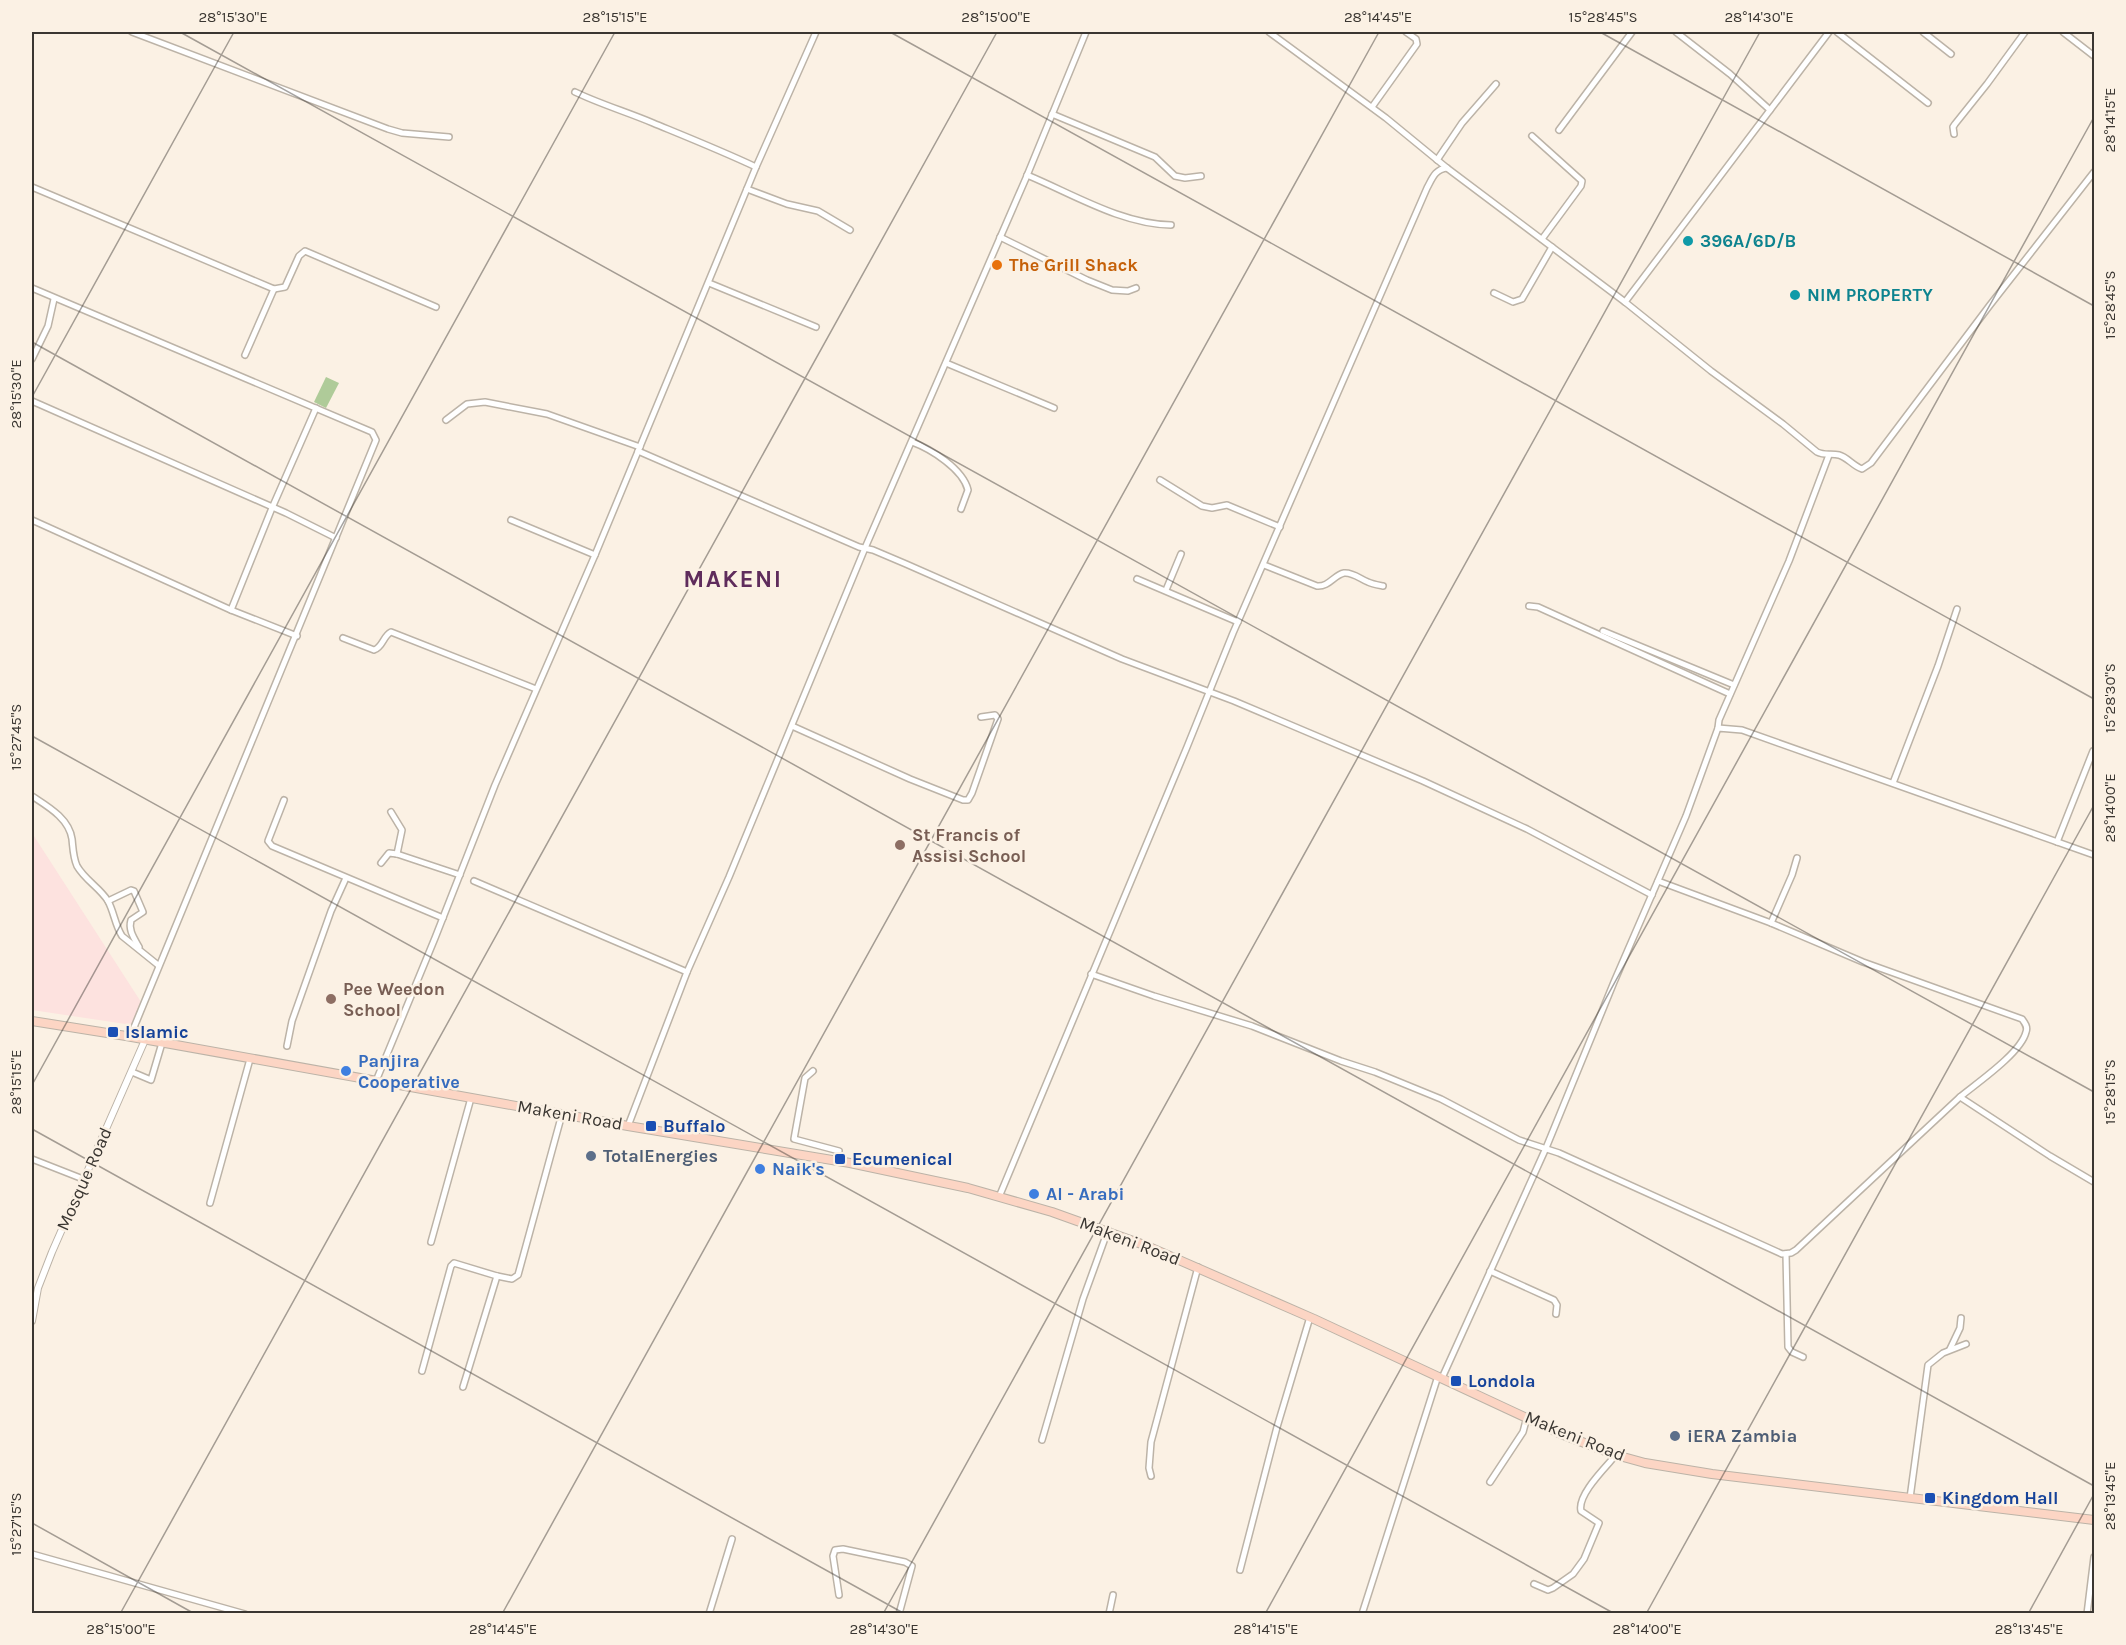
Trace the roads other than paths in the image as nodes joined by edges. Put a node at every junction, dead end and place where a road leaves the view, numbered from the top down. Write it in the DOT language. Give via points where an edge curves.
graph roads {
  1 [pos="132,32"];
  2 [pos="816,32"];
  3 [pos="1086,32"];
  4 [pos="1269,32"];
  5 [pos="1406,32"];
  6 [pos="1632,32"];
  7 [pos="1676,32"];
  8 [pos="1828,32"];
  9 [pos="1837,32"];
  10 [pos="1923,32"];
  11 [pos="2025,32"];
  12 [pos="2062,32"];
  13 [pos="1951,54"];
  14 [pos="2094,56"];
  15 [pos="1496,84"];
  16 [pos="575,92"];
  17 [pos="1928,103"];
  18 [pos="1372,107"];
  19 [pos="1770,110"];
  20 [pos="1052,114"];
  21 [pos="1559,130"];
  22 [pos="1954,134"];
  23 [pos="1532,136"];
  24 [pos="449,137"];
  25 [pos="1437,160"];
  26 [pos="756,166"];
  27 [pos="1447,168"];
  28 [pos="2094,172"];
  29 [pos="1027,175"];
  30 [pos="1201,176"];
  31 [pos="32,188"];
  32 [pos="747,189"];
  33 [pos="1171,225"];
  34 [pos="850,230"];
  35 [pos="1000,237"];
  36 [pos="1542,239"];
  37 [pos="1552,247"];
  38 [pos="709,283"];
  39 [pos="32,288"];
  40 [pos="1136,288"];
  41 [pos="274,289"];
  42 [pos="1494,294"];
  43 [pos="54,298"];
  44 [pos="1625,302"];
  45 [pos="436,307"];
  46 [pos="816,327"];
  47 [pos="245,355"];
  48 [pos="32,359"];
  49 [pos="946,363"];
  50 [pos="32,401"];
  51 [pos="316,408"];
  52 [pos="1054,408"];
  53 [pos="446,420"];
  54 [pos="912,441"];
  55 [pos="639,449"];
  56 [pos="1829,455"];
  57 [pos="1160,480"];
  58 [pos="272,508"];
  59 [pos="961,509"];
  60 [pos="32,520"];
  61 [pos="511,520"];
  62 [pos="1280,527"];
  63 [pos="336,538"];
  64 [pos="865,548"];
  65 [pos="1181,554"];
  66 [pos="595,555"];
  67 [pos="1264,565"];
  68 [pos="1137,579"];
  69 [pos="1383,586"];
  70 [pos="1166,590"];
  71 [pos="1529,606"];
  72 [pos="1957,609"];
  73 [pos="231,610"];
  74 [pos="1238,622"];
  75 [pos="1604,630"];
  76 [pos="297,636"];
  77 [pos="343,638"];
  78 [pos="1734,685"];
  79 [pos="536,689"];
  80 [pos="1209,692"];
  81 [pos="1730,694"];
  82 [pos="981,717"];
  83 [pos="792,726"];
  84 [pos="1718,728"];
  85 [pos="2093,751"];
  86 [pos="1893,783"];
  87 [pos="32,796"];
  88 [pos="284,800"];
  89 [pos="391,812"];
  90 [pos="2057,842"];
  91 [pos="397,854"];
  92 [pos="2094,855"];
  93 [pos="1797,858"];
  94 [pos="381,863"];
  95 [pos="460,875"];
  96 [pos="346,878"];
  97 [pos="474,881"];
  98 [pos="1658,881"];
  99 [pos="1652,895"];
  100 [pos="108,901"];
  101 [pos="443,918"];
  102 [pos="1771,923"];
  103 [pos="141,951"];
  104 [pos="158,965"];
  105 [pos="687,972"];
  106 [pos="1091,974"];
  107 [pos="32,1022"];
  108 [pos="130,1038"];
  109 [pos="145,1040"];
  110 [pos="162,1043"];
  111 [pos="287,1046"];
  112 [pos="250,1059"];
  113 [pos="813,1071"];
  114 [pos="132,1072"];
  115 [pos="376,1081"];
  116 [pos="1960,1097"];
  117 [pos="471,1098"];
  118 [pos="562,1113"];
  119 [pos="628,1126"];
  120 [pos="1546,1148"];
  121 [pos="32,1159"];
  122 [pos="836,1161"];
  123 [pos="83,1179"];
  124 [pos="2094,1182"];
  125 [pos="999,1197"];
  126 [pos="210,1203"];
  127 [pos="1108,1230"];
  128 [pos="431,1242"];
  129 [pos="1786,1254"];
  130 [pos="1198,1267"];
  131 [pos="1490,1270"];
  132 [pos="497,1276"];
  133 [pos="1556,1314"];
  134 [pos="1310,1317"];
  135 [pos="1961,1318"];
  136 [pos="32,1322"];
  137 [pos="1966,1344"];
  138 [pos="1950,1349"];
  139 [pos="1803,1357"];
  140 [pos="422,1371"];
  141 [pos="1440,1377"];
  142 [pos="463,1387"];
  143 [pos="1527,1417"];
  144 [pos="1042,1440"];
  145 [pos="1616,1455"];
  146 [pos="1151,1476"];
  147 [pos="1490,1482"];
  148 [pos="1910,1498"];
  149 [pos="2094,1521"];
  150 [pos="732,1539"];
  151 [pos="32,1554"];
  152 [pos="2094,1557"];
  153 [pos="1240,1570"];
  154 [pos="2094,1570"];
  155 [pos="1534,1584"];
  156 [pos="1113,1595"];
  157 [pos="839,1596"];
  158 [pos="245,1614"];
  159 [pos="709,1614"];
  160 [pos="899,1614"];
  161 [pos="1109,1614"];
  162 [pos="1362,1614"];
  163 [pos="2087,1614"];
  1 -- 24 [label="street" via="388,129"];
  2 -- 26 [label="street"];
  3 -- 20 [label="street"];
  4 -- 18 [label="street"];
  5 -- 18 [label="street" via="1417,44"];
  6 -- 21 [label="street"];
  7 -- 19 [label="street"];
  8 -- 19 [label="street"];
  9 -- 17 [label="street"];
  10 -- 13 [label="street"];
  11 -- 22 [label="street" via="1955,124"];
  12 -- 14 [label="street"];
  15 -- 25 [label="street"];
  16 -- 26 [label="street"];
  18 -- 25 [label="street"];
  19 -- 44 [label="street"];
  20 -- 29 [label="street"];
  20 -- 30 [label="street" via="1155,157 1174,176"];
  23 -- 36 [label="street" via="1582,181"];
  25 -- 27 [label="street"];
  26 -- 32 [label="street"];
  27 -- 36 [label="street"];
  27 -- 62 [label="street" via="1440,169 1427,188"];
  28 -- 56 [label="street" via="1871,463 1862,469 1839,455"];
  29 -- 33 [label="street" via="1149,224"];
  29 -- 35 [label="street"];
  31 -- 41 [label="street"];
  32 -- 34 [label="street" via="818,211"];
  32 -- 38 [label="street"];
  35 -- 40 [label="street" via="1103,286 1120,292"];
  35 -- 49 [label="street"];
  36 -- 37 [label="street"];
  37 -- 42 [label="street" via="1522,299 1513,302"];
  37 -- 44 [label="street"];
  38 -- 46 [label="street"];
  38 -- 55 [label="street"];
  39 -- 43 [label="street"];
  41 -- 45 [label="street" via="284,288 305,251"];
  41 -- 47 [label="street"];
  43 -- 48 [label="street" via="48,326"];
  43 -- 51 [label="street"];
  44 -- 56 [label="street" via="1817,452"];
  49 -- 52 [label="street"];
  49 -- 54 [label="street"];
  50 -- 58 [label="street"];
  51 -- 58 [label="street"];
  51 -- 63 [label="street" via="372,432 376,440"];
  53 -- 55 [label="street" via="467,404 484,402 547,414"];
  54 -- 59 [label="street" via="937,454 962,477 968,490"];
  54 -- 64 [label="street"];
  55 -- 64 [label="street"];
  55 -- 66 [label="street"];
  56 -- 78 [label="street" via="1796,544"];
  57 -- 62 [label="street" via="1202,506 1227,505"];
  58 -- 63 [label="street"];
  58 -- 73 [label="street"];
  60 -- 73 [label="street"];
  61 -- 66 [label="street"];
  62 -- 67 [label="street"];
  63 -- 76 [label="street"];
  64 -- 80 [label="street" via="1083,643"];
  64 -- 83 [label="street"];
  65 -- 70 [label="street"];
  66 -- 79 [label="street"];
  67 -- 69 [label="street" via="1317,586 1347,573"];
  67 -- 74 [label="street"];
  68 -- 70 [label="street"];
  70 -- 74 [label="street"];
  71 -- 81 [label="street"];
  72 -- 86 [label="street"];
  73 -- 76 [label="street"];
  74 -- 80 [label="street"];
  75 -- 78 [label="street"];
  76 -- 104 [label="street"];
  77 -- 79 [label="street" via="374,650 391,632"];
  78 -- 81 [label="street"];
  79 -- 95 [label="street"];
  80 -- 99 [label="street" via="1423,781 1527,829"];
  80 -- 106 [label="street"];
  81 -- 84 [label="street"];
  82 -- 83 [label="street" via="995,715 998,719 968,800 909,779"];
  83 -- 105 [label="street"];
  84 -- 86 [label="street" via="1742,730"];
  84 -- 98 [label="street"];
  85 -- 90 [label="street"];
  86 -- 90 [label="street"];
  87 -- 100 [label="street" via="64,821 71,833 77,866"];
  88 -- 96 [label="street" via="269,843"];
  89 -- 91 [label="street" via="402,828"];
  90 -- 92 [label="street"];
  91 -- 94 [label="street" via="389,853"];
  91 -- 95 [label="street"];
  93 -- 102 [label="street"];
  95 -- 101 [label="street"];
  96 -- 101 [label="street"];
  96 -- 111 [label="street" via="292,1021"];
  97 -- 105 [label="street"];
  98 -- 99 [label="street"];
  98 -- 102 [label="street"];
  99 -- 120 [label="street"];
  100 -- 103 [label="street" via="122,936"];
  100 -- 103 [label="street" via="134,891 143,912 131,920 130,930"];
  101 -- 115 [label="street"];
  102 -- 116 [label="street" via="1863,962 2022,1019 2027,1027 2018,1046 1982,1082"];
  103 -- 104 [label="street"];
  104 -- 108 [label="street"];
  105 -- 119 [label="street"];
  106 -- 120 [label="street" via="1252,1026 1375,1072 1441,1099 1519,1140"];
  106 -- 125 [label="street"];
  107 -- 108 [label="main road, Makeni Road"];
  108 -- 109 [label="main road, Makeni Road"];
  109 -- 110 [label="main road, Makeni Road"];
  109 -- 114 [label="street, Mosque Road"];
  110 -- 112 [label="main road, Makeni Road"];
  110 -- 114 [label="street" via="151,1080"];
  112 -- 115 [label="main road, Makeni Road"];
  112 -- 126 [label="street"];
  113 -- 122 [label="street" via="806,1078 794,1140 839,1151"];
  114 -- 123 [label="street, Mosque Road"];
  115 -- 117 [label="main road, Makeni Road"];
  116 -- 124 [label="street"];
  116 -- 129 [label="street" via="1797,1250"];
  117 -- 118 [label="main road, Makeni Road"];
  117 -- 128 [label="street"];
  118 -- 119 [label="main road, Makeni Road"];
  118 -- 132 [label="street" via="518,1275 512,1280"];
  119 -- 122 [label="main road, Makeni Road"];
  120 -- 129 [label="street"];
  120 -- 131 [label="street"];
  121 -- 123 [label="street"];
  122 -- 125 [label="main road, Makeni Road"];
  123 -- 136 [label="street, Mosque Road" via="38,1288"];
  125 -- 127 [label="main road, Makeni Road"];
  127 -- 130 [label="main road, Makeni Road"];
  127 -- 144 [label="street" via="1083,1299"];
  129 -- 139 [label="street" via="1788,1347"];
  130 -- 134 [label="main road, Makeni Road"];
  130 -- 146 [label="street" via="1151,1442"];
  131 -- 133 [label="street" via="1554,1300"];
  131 -- 141 [label="street"];
  132 -- 140 [label="street" via="462,1264 451,1266"];
  132 -- 142 [label="street"];
  134 -- 141 [label="main road, Makeni Road"];
  134 -- 153 [label="street"];
  135 -- 138 [label="street"];
  137 -- 138 [label="street"];
  138 -- 148 [label="street" via="1930,1361 1927,1368"];
  141 -- 143 [label="main road, Makeni Road"];
  141 -- 162 [label="street"];
  143 -- 145 [label="main road, Makeni Road"];
  143 -- 147 [label="street" via="1523,1432"];
  145 -- 148 [label="main road, Makeni Road" via="1678,1469"];
  145 -- 155 [label="street" via="1581,1501 1581,1511 1599,1523 1580,1566 1553,1588"];
  148 -- 149 [label="main road, Makeni Road"];
  150 -- 159 [label="street"];
  151 -- 158 [label="street"];
  152 -- 154 [label="street"];
  154 -- 163 [label="street"];
  156 -- 161 [label="street"];
  157 -- 160 [label="street" via="835,1550 905,1562 912,1566"];
}
